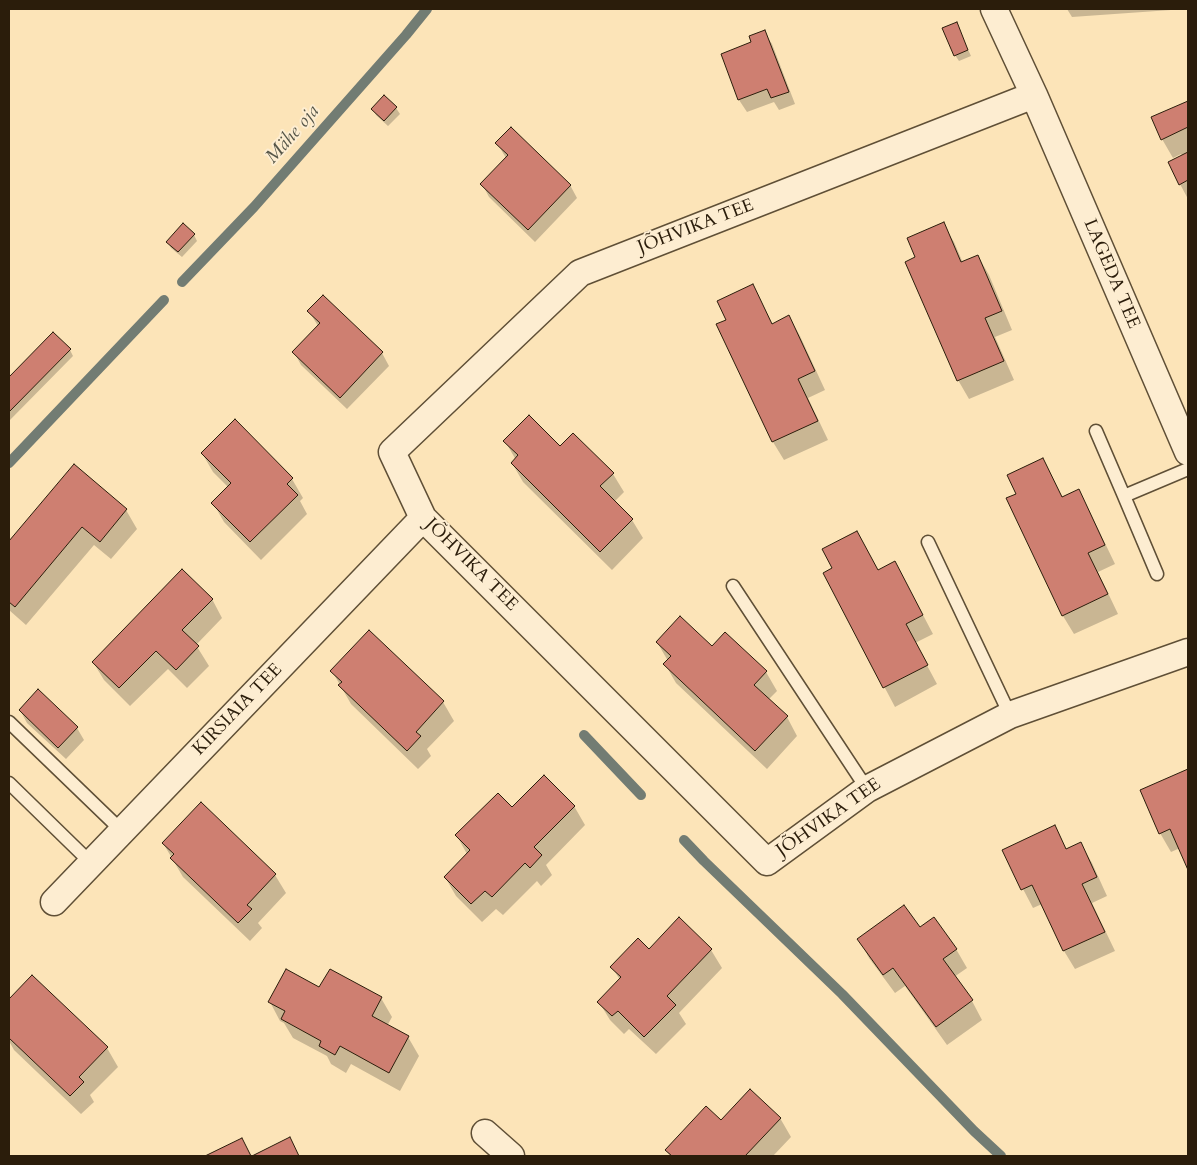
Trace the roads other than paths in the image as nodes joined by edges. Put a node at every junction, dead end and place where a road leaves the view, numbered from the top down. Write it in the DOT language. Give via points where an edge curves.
graph roads {
  1 [pos="994,9"];
  2 [pos="1034,95"];
  3 [pos="1096,432"];
  4 [pos="1188,452"];
  5 [pos="1188,470"];
  6 [pos="1124,496"];
  7 [pos="423,518"];
  8 [pos="928,542"];
  9 [pos="1157,574"];
  10 [pos="733,586"];
  11 [pos="1188,652"];
  12 [pos="1010,715"];
  13 [pos="9,722"];
  14 [pos="9,783"];
  15 [pos="867,789"];
  16 [pos="122,831"];
  17 [pos="91,863"];
  18 [pos="54,902"];
  19 [pos="485,1133"];
  20 [pos="511,1156"];
  1 -- 2 [label="street"];
  2 -- 4 [label="street, LAGEDA TEE"];
  2 -- 7 [label="street, JÕHVIKA TEE" via="580,273 392,452"];
  3 -- 6 [label="lane"];
  5 -- 6 [label="lane"];
  6 -- 9 [label="lane"];
  7 -- 15 [label="street, JÕHVIKA TEE" via="766,862"];
  7 -- 16 [label="street, KIRSIAIA TEE"];
  8 -- 12 [label="lane"];
  10 -- 15 [label="lane"];
  11 -- 12 [label="street, JÕHVIKA TEE"];
  12 -- 15 [label="street, JÕHVIKA TEE"];
  13 -- 16 [label="lane"];
  14 -- 17 [label="lane"];
  16 -- 17 [label="street, KIRSIAIA TEE"];
  17 -- 18 [label="street, KIRSIAIA TEE"];
  19 -- 20 [label="street"];
}
